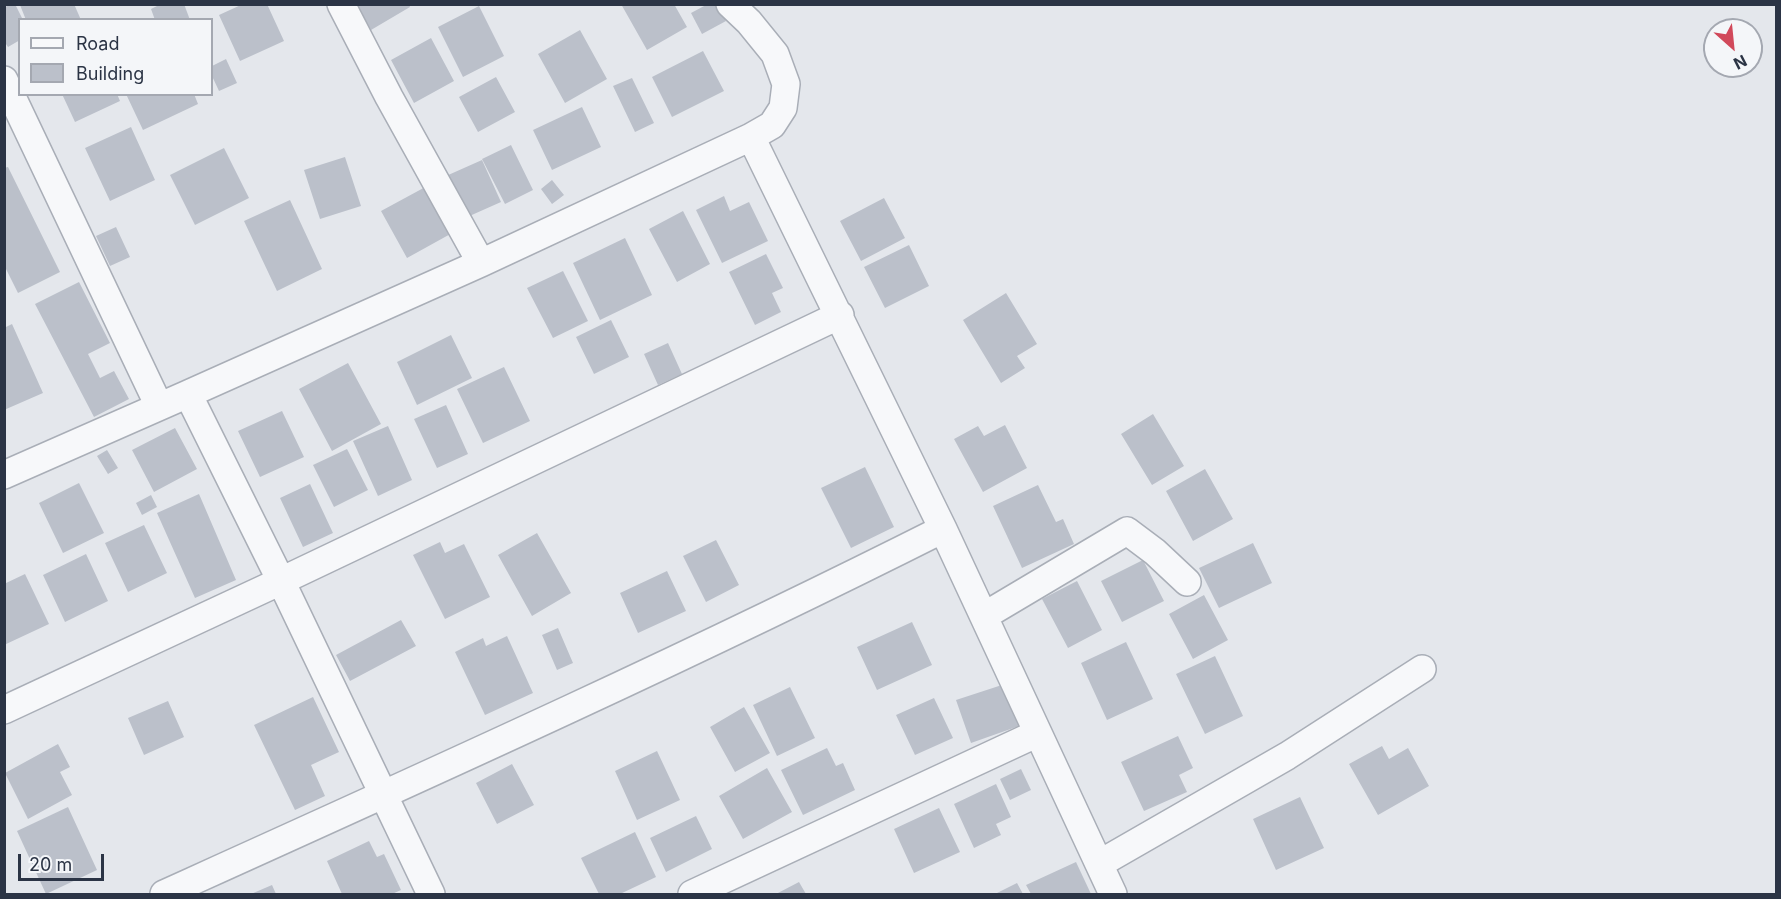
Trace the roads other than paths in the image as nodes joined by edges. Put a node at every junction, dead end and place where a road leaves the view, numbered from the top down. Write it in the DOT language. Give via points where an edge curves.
graph roads {
  1 [pos="341,4"];
  2 [pos="730,4"];
  3 [pos="4,80"];
  4 [pos="751,137"];
  5 [pos="480,263"];
  6 [pos="840,315"];
  7 [pos="188,394"];
  8 [pos="159,406"];
  9 [pos="4,475"];
  10 [pos="943,529"];
  11 [pos="281,581"];
  12 [pos="1187,582"];
  13 [pos="984,616"];
  14 [pos="1422,669"];
  15 [pos="4,710"];
  16 [pos="1038,733"];
  17 [pos="383,795"];
  18 [pos="1099,864"];
  19 [pos="164,894"];
  20 [pos="431,894"];
  21 [pos="692,894"];
  22 [pos="1113,894"];
  1 -- 5 [label="street"];
  2 -- 4 [label="street" via="775,54 786,84 783,108 772,125"];
  3 -- 8 [label="street"];
  4 -- 5 [label="street"];
  4 -- 6 [label="street"];
  5 -- 7 [label="street"];
  6 -- 10 [label="street"];
  6 -- 11 [label="street"];
  7 -- 8 [label="street"];
  7 -- 11 [label="street"];
  8 -- 9 [label="street"];
  10 -- 13 [label="street"];
  10 -- 17 [label="street" via="789,606"];
  11 -- 15 [label="street"];
  11 -- 17 [label="street"];
  12 -- 13 [label="street" via="1127,531"];
  13 -- 16 [label="street"];
  14 -- 18 [label="street" via="1287,756"];
  16 -- 18 [label="street"];
  16 -- 21 [label="street"];
  17 -- 19 [label="street"];
  17 -- 20 [label="street"];
  18 -- 22 [label="street"];
}
